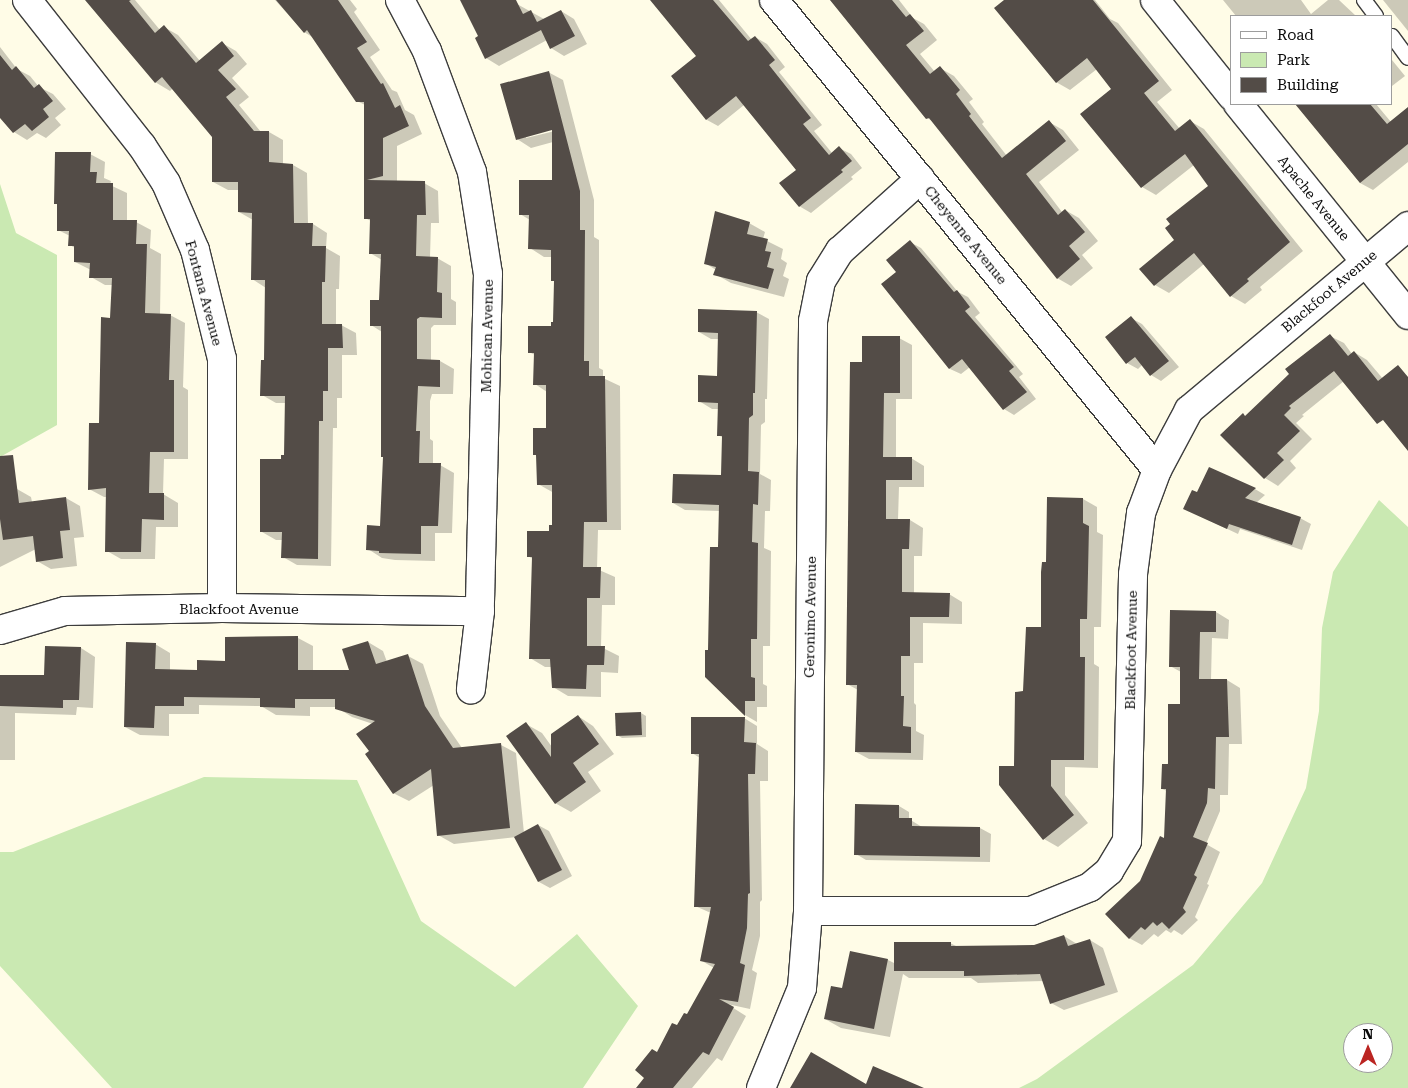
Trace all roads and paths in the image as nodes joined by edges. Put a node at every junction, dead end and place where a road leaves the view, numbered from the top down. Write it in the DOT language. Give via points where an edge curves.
graph roads {
  1 [pos="27,0"];
  2 [pos="400,0"];
  3 [pos="774,0"];
  4 [pos="1155,0"];
  5 [pos="1364,0"];
  6 [pos="1375,15"];
  7 [pos="1393,37"];
  8 [pos="1408,58"];
  9 [pos="1230,94"];
  10 [pos="1239,105"];
  11 [pos="920,179"];
  12 [pos="1408,226"];
  13 [pos="1364,261"];
  14 [pos="1408,315"];
  15 [pos="1157,470"];
  16 [pos="222,608"];
  17 [pos="480,611"];
  18 [pos="0,630"];
  19 [pos="471,689"];
  20 [pos="808,910"];
  21 [pos="761,1088"];
  1 -- 16 [label="street, Fontana Avenue" via="142,146 166,184 195,250 222,359"];
  2 -- 17 [label="street, Mohican Avenue" via="427,51 472,172 488,274"];
  3 -- 11 [label="street, Cheyenne Avenue"];
  4 -- 9 [label="street"];
  5 -- 6 [label="lane"];
  7 -- 8 [label="lane"];
  10 -- 13 [label="street, Apache Avenue"];
  11 -- 15 [label="street, Cheyenne Avenue"];
  11 -- 20 [label="street, Geronimo Avenue" via="840,251 821,281 813,321"];
  12 -- 13 [label="street, Blackfoot Avenue"];
  13 -- 14 [label="street, Apache Avenue"];
  13 -- 15 [label="street, Blackfoot Avenue" via="1189,410"];
  15 -- 20 [label="street, Blackfoot Avenue" via="1141,513 1133,574 1128,841 1109,871 1090,887 1032,910"];
  16 -- 17 [label="street, Blackfoot Avenue"];
  16 -- 18 [label="street, Blackfoot Avenue" via="65,611"];
  17 -- 19 [label="street, Mohican Avenue"];
  20 -- 21 [label="street, Geronimo Avenue" via="802,988"];
}
